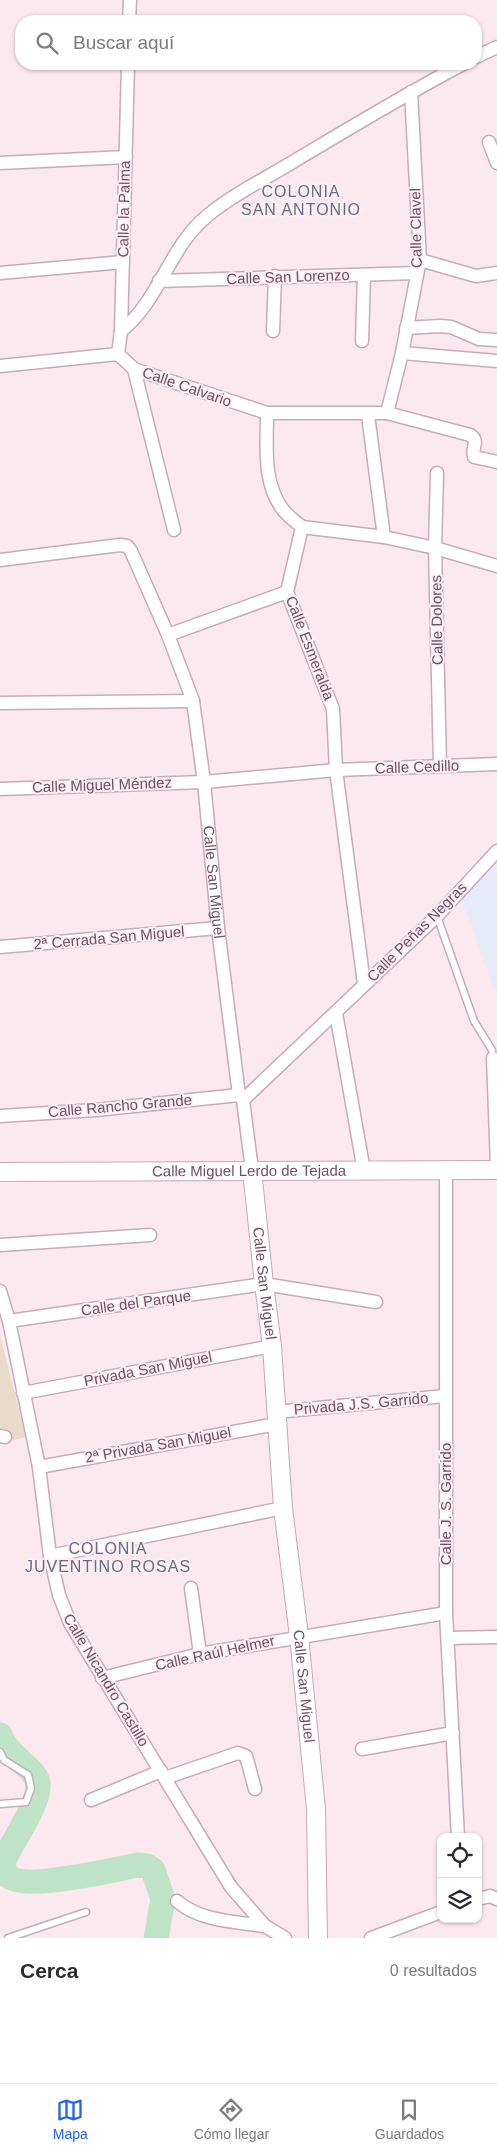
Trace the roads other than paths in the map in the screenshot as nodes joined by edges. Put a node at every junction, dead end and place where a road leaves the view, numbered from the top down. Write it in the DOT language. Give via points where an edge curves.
graph roads {
  1 [pos="130,0"];
  2 [pos="129,15"];
  3 [pos="497,47"];
  4 [pos="482,54"];
  5 [pos="128,70"];
  6 [pos="452,70"];
  7 [pos="411,92"];
  8 [pos="489,142"];
  9 [pos="126,157"];
  10 [pos="0,163"];
  11 [pos="497,163"];
  12 [pos="123,262"];
  13 [pos="418,266"];
  14 [pos="0,273"];
  15 [pos="497,273"];
  16 [pos="364,275"];
  17 [pos="275,276"];
  18 [pos="159,281"];
  19 [pos="406,328"];
  20 [pos="121,330"];
  21 [pos="273,331"];
  22 [pos="497,340"];
  23 [pos="362,341"];
  24 [pos="402,353"];
  25 [pos="118,354"];
  26 [pos="497,361"];
  27 [pos="0,366"];
  28 [pos="134,369"];
  29 [pos="267,414"];
  30 [pos="378,414"];
  31 [pos="497,462"];
  32 [pos="437,474"];
  33 [pos="302,527"];
  34 [pos="174,530"];
  35 [pos="384,538"];
  36 [pos="435,548"];
  37 [pos="0,560"];
  38 [pos="497,566"];
  39 [pos="287,592"];
  40 [pos="168,635"];
  41 [pos="193,700"];
  42 [pos="0,703"];
  43 [pos="497,764"];
  44 [pos="440,766"];
  45 [pos="336,770"];
  46 [pos="204,782"];
  47 [pos="0,789"];
  48 [pos="497,851"];
  49 [pos="437,916"];
  50 [pos="218,928"];
  51 [pos="0,947"];
  52 [pos="364,984"];
  53 [pos="336,1013"];
  54 [pos="493,1054"];
  55 [pos="241,1097"];
  56 [pos="0,1116"];
  57 [pos="497,1165"];
  58 [pos="252,1170"];
  59 [pos="497,1170"];
  60 [pos="364,1171"];
  61 [pos="446,1171"];
  62 [pos="0,1172"];
  63 [pos="150,1235"];
  64 [pos="0,1245"];
  65 [pos="264,1284"];
  66 [pos="0,1291"];
  67 [pos="376,1302"];
  68 [pos="9,1321"];
  69 [pos="272,1346"];
  70 [pos="23,1393"];
  71 [pos="446,1396"];
  72 [pos="277,1418"];
  73 [pos="38,1467"];
  74 [pos="283,1508"];
  75 [pos="50,1556"];
  76 [pos="190,1588"];
  77 [pos="446,1613"];
  78 [pos="300,1636"];
  79 [pos="497,1637"];
  80 [pos="448,1638"];
  81 [pos="200,1654"];
  82 [pos="102,1678"];
  83 [pos="453,1733"];
  84 [pos="362,1749"];
  85 [pos="0,1752"];
  86 [pos="163,1774"];
  87 [pos="255,1789"];
  88 [pos="91,1800"];
  89 [pos="0,1804"];
  90 [pos="458,1833"];
  91 [pos="482,1898"];
  92 [pos="497,1899"];
  93 [pos="177,1901"];
  94 [pos="86,1912"];
  95 [pos="437,1913"];
  96 [pos="264,1926"];
  97 [pos="8,1938"];
  98 [pos="285,1938"];
  99 [pos="318,1938"];
  100 [pos="370,1938"];
  1 -- 2 [label="street"];
  3 -- 4 [label="street"];
  5 -- 9 [label="street, Calle la Palma"];
  6 -- 7 [label="street"];
  7 -- 13 [label="street, Calle Clavel"];
  7 -- 18 [label="street" via="206,216 185,240"];
  8 -- 11 [label="street"];
  9 -- 10 [label="street"];
  9 -- 12 [label="street, Calle la Palma"];
  12 -- 14 [label="street"];
  12 -- 20 [label="street, Calle la Palma"];
  13 -- 15 [label="street, Calle San Lorenzo" via="476,276"];
  13 -- 16 [label="street, Calle San Lorenzo"];
  13 -- 19 [label="street, Calle Clavel"];
  16 -- 17 [label="street, Calle San Lorenzo"];
  16 -- 23 [label="street"];
  17 -- 18 [label="street, Calle San Lorenzo"];
  17 -- 21 [label="street"];
  18 -- 20 [label="street" via="135,320"];
  19 -- 22 [label="street" via="440,326 479,339"];
  19 -- 24 [label="street, Calle Clavel"];
  20 -- 25 [label="street, Calle la Palma"];
  24 -- 26 [label="street"];
  24 -- 30 [label="street, Calle Clavel"];
  25 -- 27 [label="street"];
  25 -- 28 [label="street, Calle Calvario"];
  28 -- 29 [label="street, Calle Calvario"];
  28 -- 34 [label="street"];
  29 -- 30 [label="street, Calle Calvario"];
  29 -- 33 [label="street" via="270,481 284,511"];
  30 -- 31 [label="street, Calle Calvario" via="470,435 476,442 474,457"];
  30 -- 35 [label="street, Calle Clavel"];
  32 -- 36 [label="street, Calle Dolores"];
  33 -- 35 [label="street"];
  33 -- 39 [label="street, Calle Esmeralda"];
  35 -- 36 [label="street"];
  36 -- 38 [label="street"];
  36 -- 44 [label="street, Calle Dolores"];
  37 -- 40 [label="street, Calle San Miguel" via="127,546"];
  39 -- 40 [label="street"];
  39 -- 45 [label="street, Calle Esmeralda" via="333,709"];
  40 -- 41 [label="street, Calle San Miguel"];
  41 -- 42 [label="street"];
  41 -- 46 [label="street, Calle San Miguel"];
  43 -- 44 [label="street, Calle Cedillo"];
  44 -- 45 [label="street, Calle Cedillo"];
  45 -- 46 [label="street, Calle Cedillo"];
  45 -- 52 [label="street, Calle Esmeralda"];
  46 -- 47 [label="street, Calle Miguel Méndez"];
  46 -- 50 [label="street, Calle San Miguel"];
  48 -- 49 [label="street, Calle Peñas Negras"];
  49 -- 52 [label="street, Calle Peñas Negras"];
  49 -- 54 [label="lane" via="474,1021"];
  50 -- 51 [label="street, 2ª Cerrada San Miguel"];
  50 -- 55 [label="street, Calle San Miguel"];
  52 -- 53 [label="street, Calle Peñas Negras"];
  53 -- 55 [label="street, Calle Peñas Negras"];
  53 -- 60 [label="street"];
  54 -- 57 [label="street"];
  55 -- 56 [label="street, Calle Rancho Grande"];
  55 -- 58 [label="street, Calle San Miguel"];
  58 -- 60 [label="street, Calle Miguel Lerdo de Tejada"];
  58 -- 62 [label="street, Calle Miguel Lerdo de Tejada"];
  58 -- 65 [label="street, Calle San Miguel"];
  59 -- 61 [label="street, Calle Miguel Lerdo de Tejada"];
  60 -- 61 [label="street, Calle Miguel Lerdo de Tejada"];
  61 -- 71 [label="street, Calle J. S. Garrido"];
  63 -- 64 [label="street"];
  65 -- 67 [label="street, Calle del Parque"];
  65 -- 68 [label="street, Calle del Parque"];
  65 -- 69 [label="street, Calle San Miguel"];
  66 -- 68 [label="street, Calle Nicandro Castillo"];
  68 -- 70 [label="street, Calle Nicandro Castillo"];
  69 -- 70 [label="street, Privada San Miguel"];
  69 -- 72 [label="street, Calle San Miguel"];
  70 -- 73 [label="street, Calle Nicandro Castillo"];
  71 -- 72 [label="street, Privada J.S. Garrido"];
  71 -- 77 [label="street, Calle J. S. Garrido"];
  72 -- 73 [label="street, 2ª Privada San Miguel"];
  72 -- 74 [label="street, Calle San Miguel"];
  73 -- 75 [label="street, Calle Nicandro Castillo"];
  74 -- 75 [label="street"];
  74 -- 78 [label="street, Calle San Miguel"];
  75 -- 82 [label="street, Calle Nicandro Castillo" via="59,1595 70,1623"];
  76 -- 81 [label="street"];
  77 -- 78 [label="street, Calle Raúl Helmer"];
  77 -- 80 [label="street, Calle J. S. Garrido"];
  78 -- 81 [label="street, Calle Raúl Helmer"];
  78 -- 99 [label="street, Calle San Miguel" via="316,1809"];
  79 -- 80 [label="street"];
  80 -- 83 [label="street, Calle J. S. Garrido"];
  81 -- 82 [label="street, Calle Raúl Helmer"];
  82 -- 86 [label="street, Calle Nicandro Castillo"];
  83 -- 84 [label="street"];
  83 -- 90 [label="street, Calle J. S. Garrido"];
  85 -- 89 [label="lane" via="4,1760 28,1775 30,1788 26,1802"];
  86 -- 87 [label="street" via="243,1754"];
  86 -- 88 [label="street"];
  86 -- 96 [label="street, Calle Nicandro Castillo" via="231,1887"];
  91 -- 92 [label="street" via="490,1896"];
  93 -- 96 [label="street" via="185,1908 214,1918"];
  94 -- 97 [label="lane"];
  95 -- 100 [label="street"];
  96 -- 98 [label="street, Calle Nicandro Castillo"];
}
